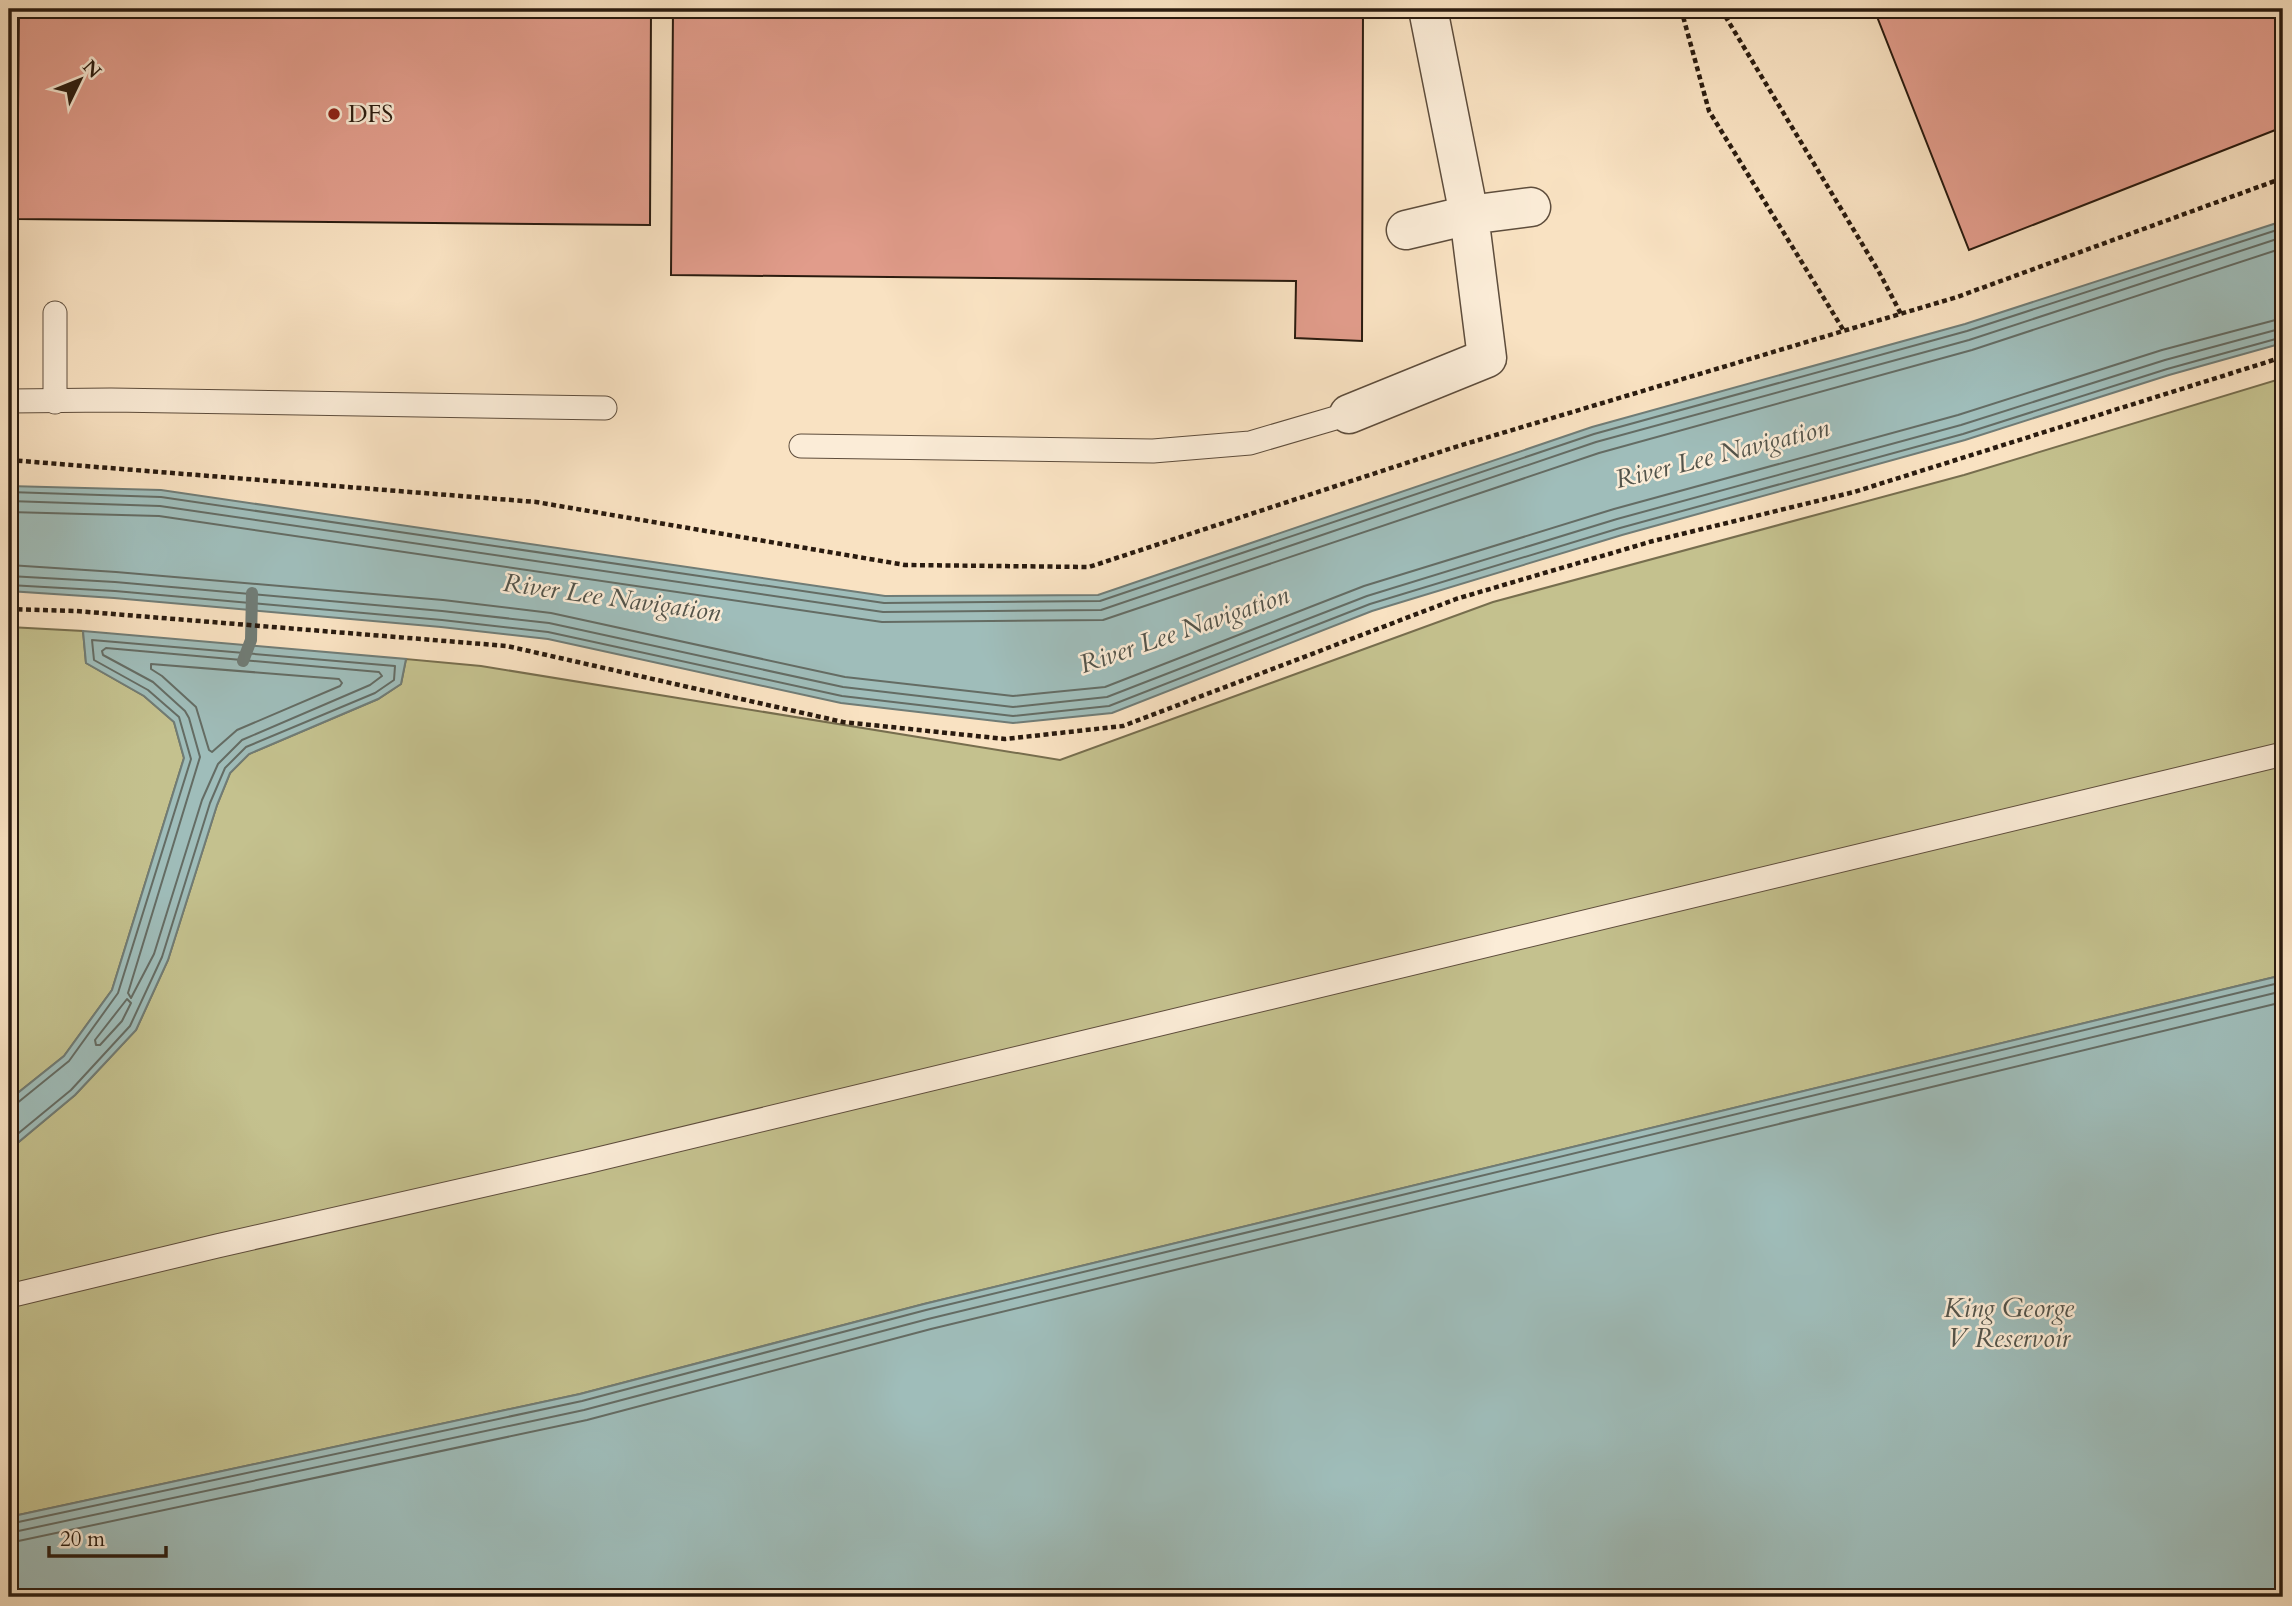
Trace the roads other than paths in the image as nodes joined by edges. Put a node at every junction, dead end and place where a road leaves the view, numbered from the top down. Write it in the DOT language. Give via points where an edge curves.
graph roads {
  1 [pos="1428,9"];
  2 [pos="1531,207"];
  3 [pos="1469,215"];
  4 [pos="1406,230"];
  5 [pos="55,313"];
  6 [pos="9,401"];
  7 [pos="55,402"];
  8 [pos="606,408"];
  9 [pos="1349,414"];
  10 [pos="801,446"];
  11 [pos="2283,754"];
  12 [pos="9,1296"];
  1 -- 3 [label="street"];
  2 -- 3 [label="street"];
  3 -- 4 [label="street"];
  3 -- 9 [label="street" via="1487,358"];
  5 -- 7 [label="lane"];
  6 -- 7 [label="lane"];
  7 -- 8 [label="lane"];
  9 -- 10 [label="lane" via="1250,443 1153,451"];
  11 -- 12 [label="lane"];
}
